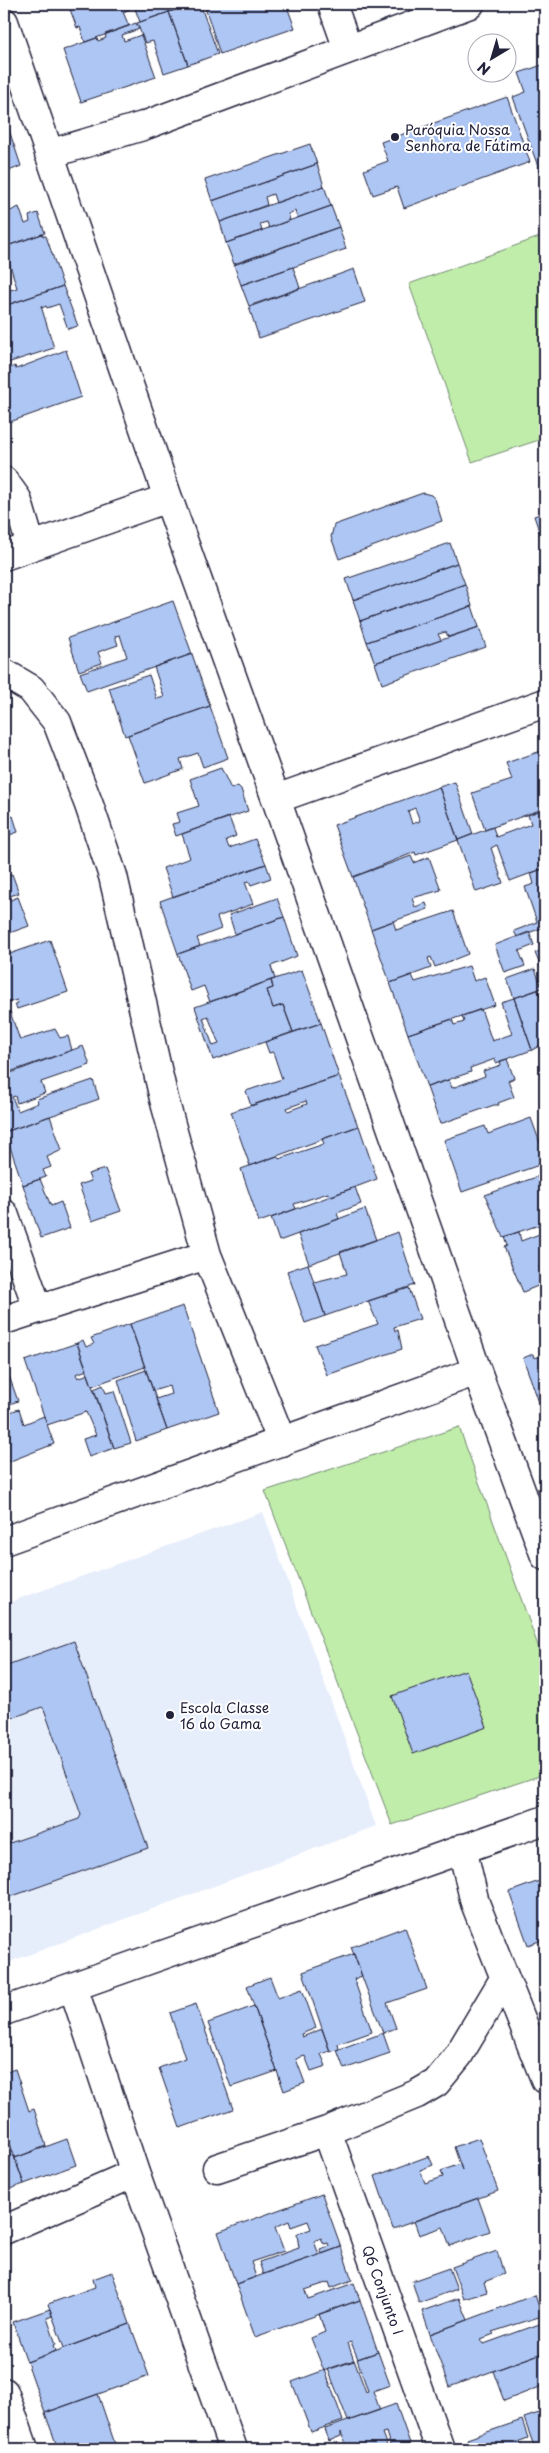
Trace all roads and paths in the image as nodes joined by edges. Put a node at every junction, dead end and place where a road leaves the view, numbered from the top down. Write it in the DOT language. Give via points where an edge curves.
graph roads {
  1 [pos="332,4"];
  2 [pos="470,4"];
  3 [pos="4,22"];
  4 [pos="348,49"];
  5 [pos="49,154"];
  6 [pos="4,481"];
  7 [pos="168,498"];
  8 [pos="31,546"];
  9 [pos="4,556"];
  10 [pos="4,673"];
  11 [pos="545,703"];
  12 [pos="276,799"];
  13 [pos="4,1214"];
  14 [pos="206,1255"];
  15 [pos="38,1309"];
  16 [pos="4,1320"];
  17 [pos="477,1371"];
  18 [pos="282,1442"];
  19 [pos="4,1541"];
  20 [pos="545,1556"];
  21 [pos="545,1820"];
  22 [pos="462,1848"];
  23 [pos="504,1979"];
  24 [pos="73,1987"];
  25 [pos="4,2011"];
  26 [pos="545,2080"];
  27 [pos="326,2131"];
  28 [pos="217,2168"];
  29 [pos="135,2173"];
  30 [pos="4,2230"];
  31 [pos="4,2392"];
  32 [pos="24,2449"];
  33 [pos="233,2449"];
  34 [pos="440,2449"];
  1 -- 4 [label="street"];
  2 -- 4 [label="street"];
  3 -- 5 [label="street"];
  4 -- 5 [label="street" via="143,126"];
  5 -- 7 [label="street"];
  6 -- 8 [label="street" via="17,499"];
  7 -- 8 [label="street"];
  7 -- 12 [label="street"];
  8 -- 9 [label="street"];
  10 -- 14 [label="street" via="31,689 57,722 89,804 113,876 164,1099"];
  11 -- 12 [label="street"];
  12 -- 17 [label="street"];
  13 -- 15 [label="street"];
  14 -- 15 [label="street"];
  14 -- 18 [label="street"];
  15 -- 16 [label="street"];
  17 -- 18 [label="street"];
  17 -- 20 [label="street"];
  18 -- 19 [label="street"];
  21 -- 22 [label="street"];
  22 -- 23 [label="street" via="475,1903"];
  22 -- 24 [label="street"];
  23 -- 26 [label="street"];
  23 -- 27 [label="street" via="458,2056 436,2083 418,2094"];
  24 -- 25 [label="street"];
  24 -- 29 [label="street"];
  27 -- 28 [label="street"];
  27 -- 34 [label="street, Q6 Conjunto I"];
  29 -- 30 [label="street"];
  29 -- 33 [label="street"];
  31 -- 32 [label="street"];
}
